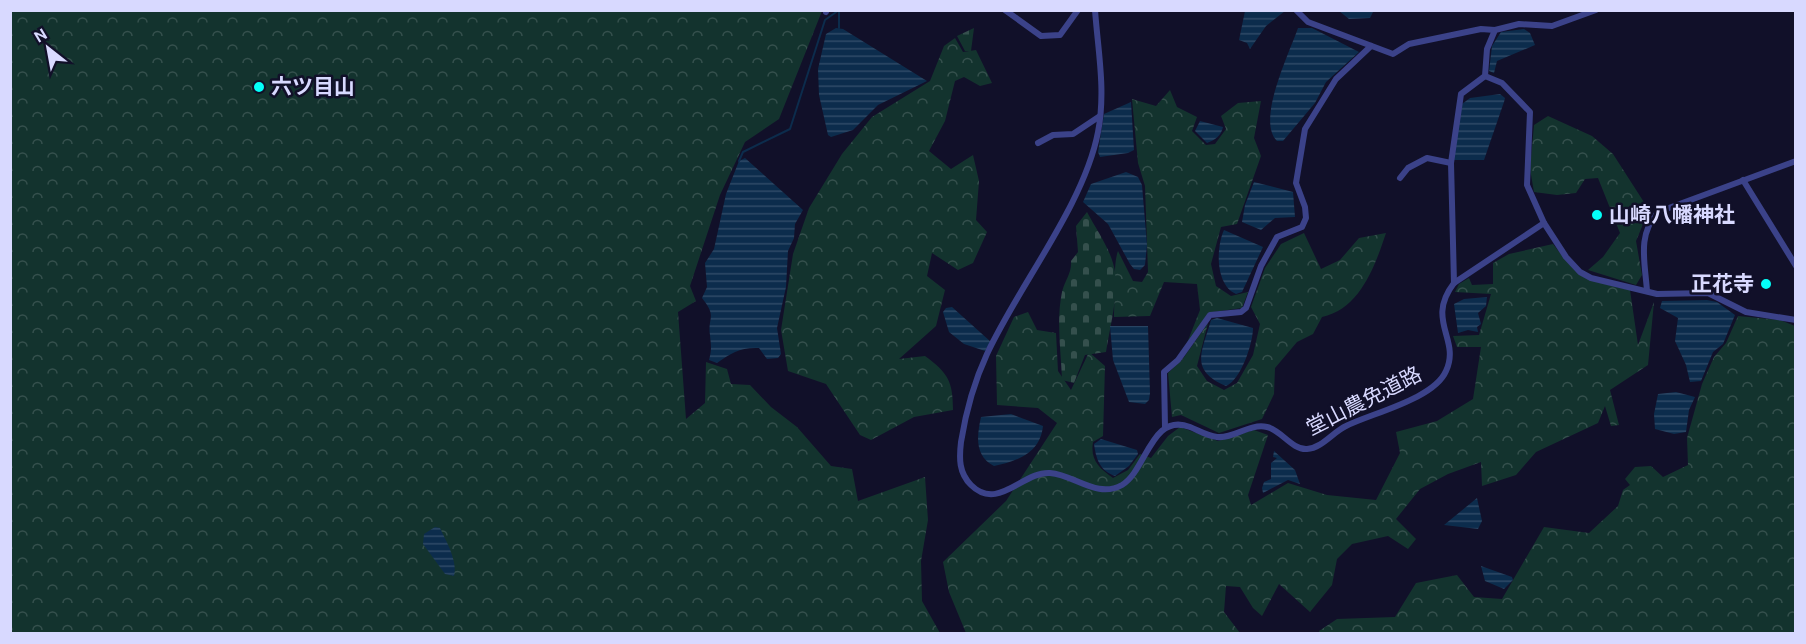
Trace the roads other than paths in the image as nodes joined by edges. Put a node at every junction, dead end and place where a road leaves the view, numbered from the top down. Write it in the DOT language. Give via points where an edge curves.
graph roads {
  1 [pos="1005,10"];
  2 [pos="1078,10"];
  3 [pos="1095,10"];
  4 [pos="1296,10"];
  5 [pos="1596,10"];
  6 [pos="1495,30"];
  7 [pos="1371,46"];
  8 [pos="1485,76"];
  9 [pos="1100,116"];
  10 [pos="1038,143"];
  11 [pos="1796,161"];
  12 [pos="1451,163"];
  13 [pos="1400,178"];
  14 [pos="1743,180"];
  15 [pos="1544,223"];
  16 [pos="1795,265"];
  17 [pos="1454,283"];
  18 [pos="1647,291"];
  19 [pos="1796,320"];
  20 [pos="1165,428"];
  1 -- 2 [label="street" via="1041,36 1060,35"];
  3 -- 9 [label="street" via="1102,82"];
  4 -- 7 [label="street" via="1308,22"];
  5 -- 6 [label="street" via="1552,26 1519,24"];
  6 -- 7 [label="street" via="1480,29 1409,44 1393,54"];
  6 -- 8 [label="street" via="1487,49"];
  7 -- 20 [label="street" via="1336,79 1305,129 1296,183 1305,207 1302,227 1277,237 1261,266 1246,308 1210,315 1178,360 1164,372"];
  8 -- 12 [label="street" via="1461,94"];
  8 -- 15 [label="street" via="1502,83 1530,112 1527,185"];
  9 -- 10 [label="street" via="1073,134 1053,135"];
  9 -- 20 [label="street" via="1084,176 987,352 963,427 961,470 975,489 994,494 1042,473 1094,488 1114,488 1138,471"];
  11 -- 14 [label="street"];
  12 -- 13 [label="street" via="1426,158 1408,168"];
  12 -- 17 [label="street"];
  14 -- 16 [label="street"];
  14 -- 18 [label="street" via="1658,212 1647,224 1643,240"];
  15 -- 17 [label="street"];
  15 -- 18 [label="street" via="1580,272"];
  17 -- 20 [label="street, 堂山農免道路" via="1442,304 1450,355 1441,380 1394,406 1343,427 1320,444 1299,448 1265,426 1217,437 1182,424"];
  18 -- 19 [label="street" via="1708,293 1746,312"];
}
